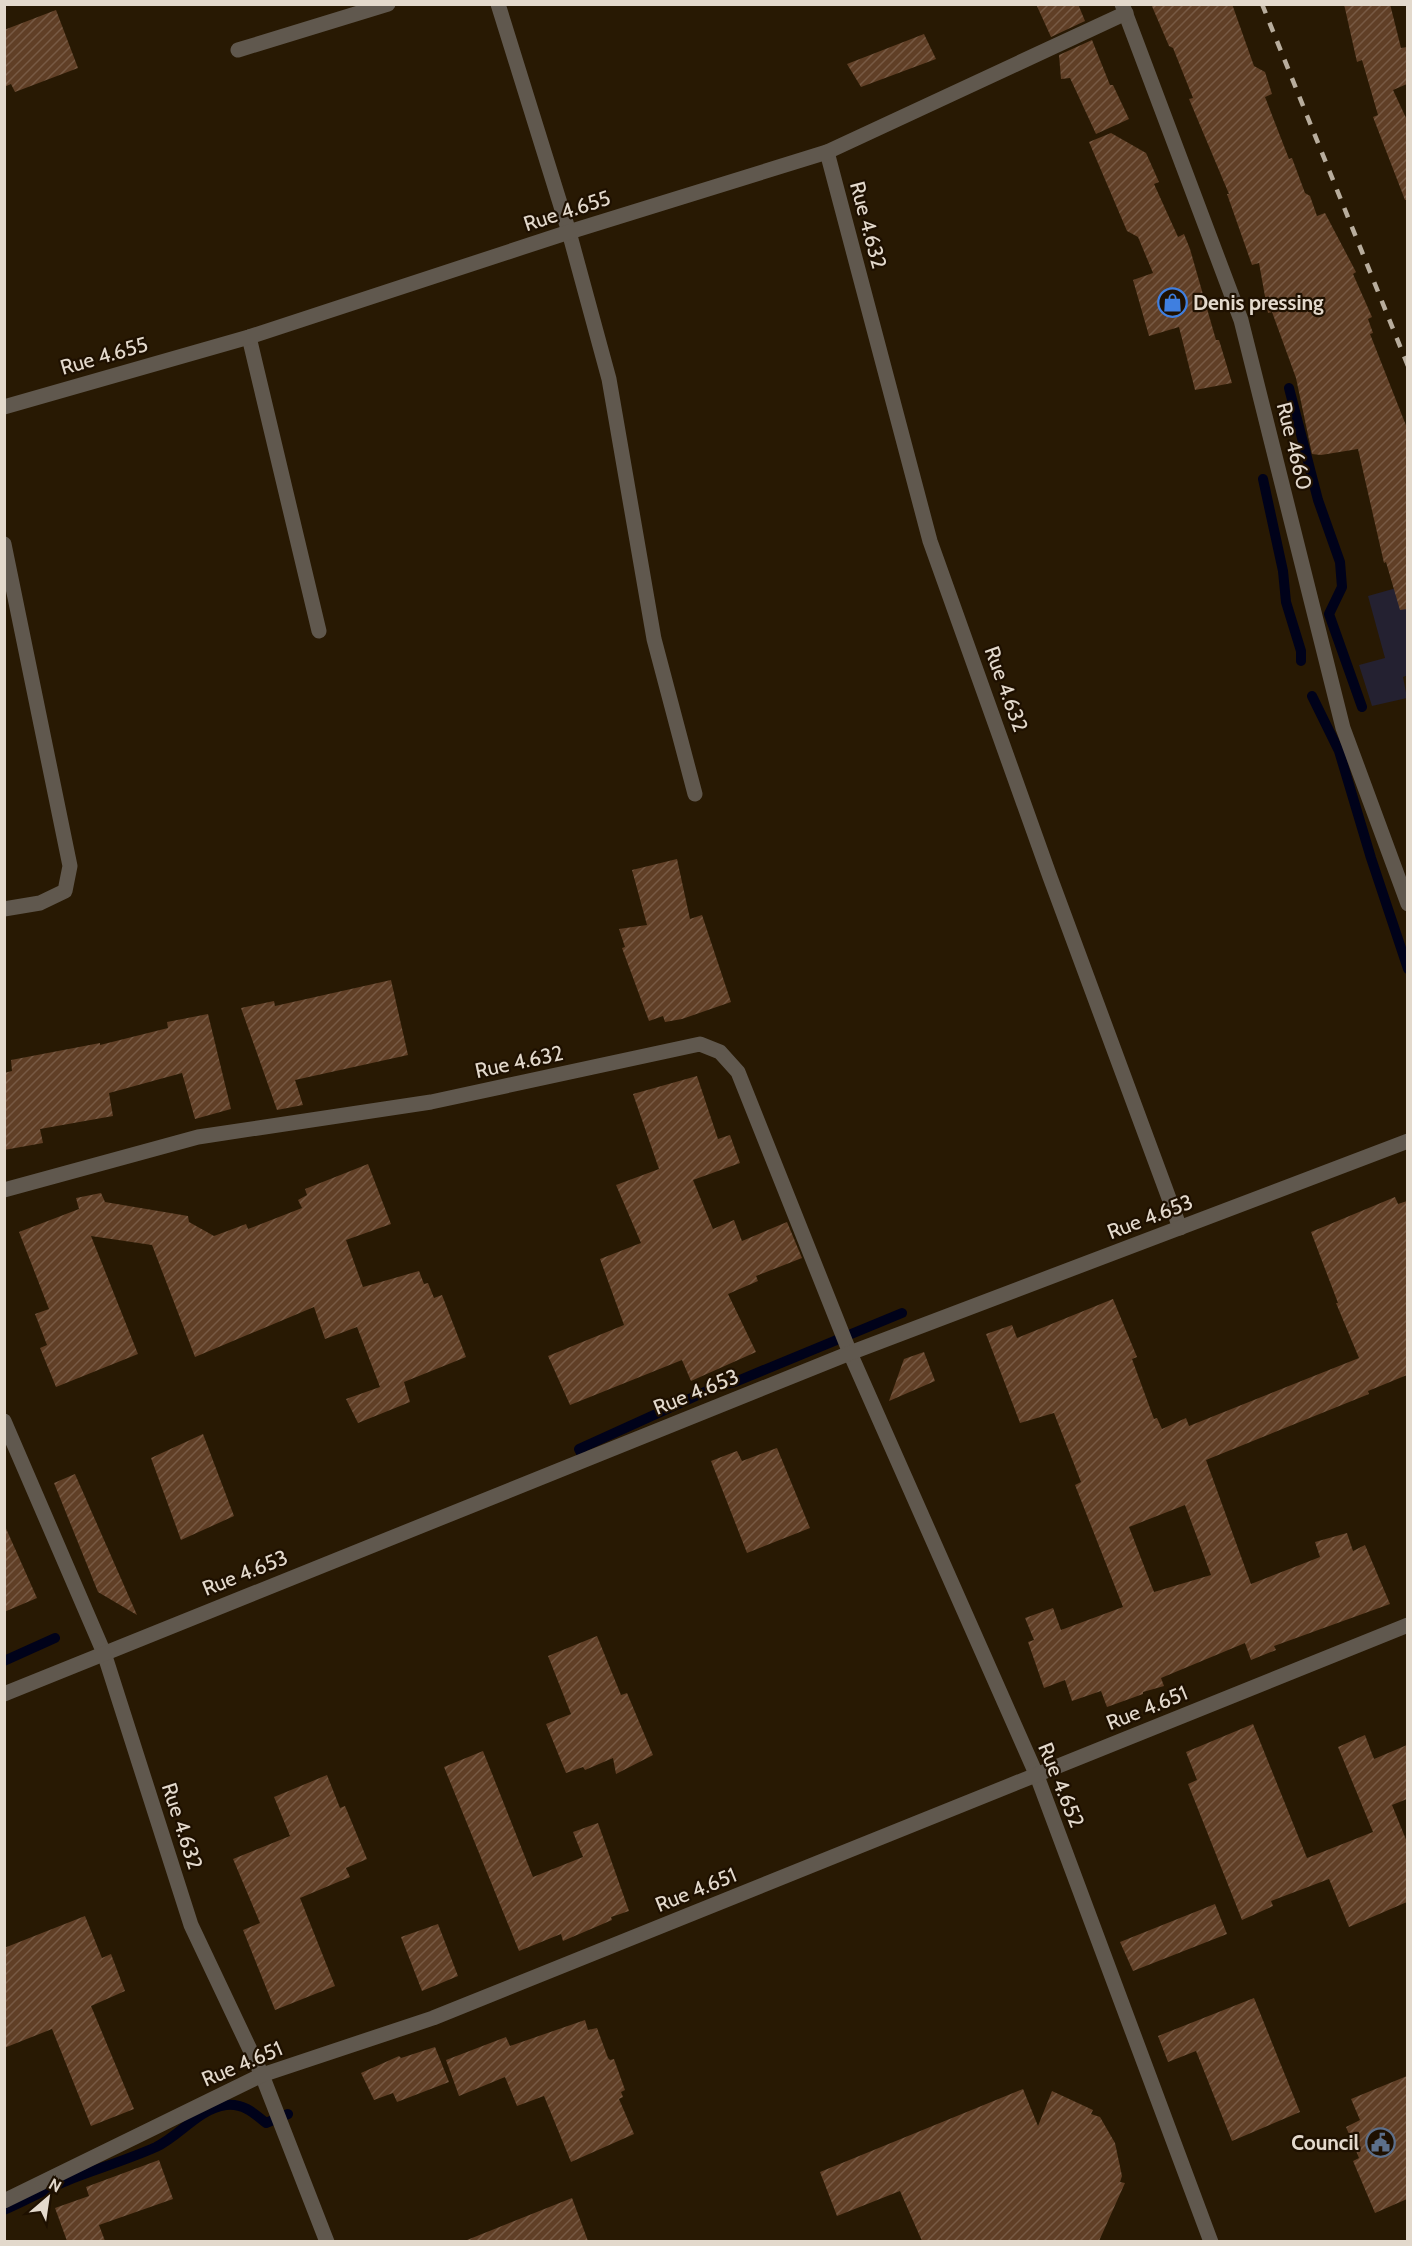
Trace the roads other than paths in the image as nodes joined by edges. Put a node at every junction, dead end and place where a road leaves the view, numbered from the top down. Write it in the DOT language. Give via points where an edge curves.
graph roads {
  1 [pos="388,4"];
  2 [pos="498,4"];
  3 [pos="1124,9"];
  4 [pos="238,50"];
  5 [pos="827,152"];
  6 [pos="569,232"];
  7 [pos="249,337"];
  8 [pos="4,406"];
  9 [pos="4,544"];
  10 [pos="319,631"];
  11 [pos="695,794"];
  12 [pos="1407,904"];
  13 [pos="4,909"];
  14 [pos="1407,1141"];
  15 [pos="4,1190"];
  16 [pos="1180,1228"];
  17 [pos="850,1353"];
  18 [pos="4,1421"];
  19 [pos="1407,1625"];
  20 [pos="104,1653"];
  21 [pos="4,1694"];
  22 [pos="1037,1776"];
  23 [pos="262,2075"];
  24 [pos="4,2201"];
  25 [pos="327,2241"];
  26 [pos="1212,2241"];
  1 -- 4 [label="street"];
  2 -- 6 [label="street"];
  3 -- 5 [label="street, Rue 4.655"];
  3 -- 12 [label="street, Rue 4660" via="1240,320 1343,728"];
  5 -- 6 [label="street, Rue 4.655"];
  5 -- 16 [label="street, Rue 4.632" via="930,541"];
  6 -- 7 [label="street, Rue 4.655"];
  6 -- 11 [label="street" via="609,379 654,639"];
  7 -- 8 [label="street, Rue 4.655"];
  7 -- 10 [label="street"];
  9 -- 13 [label="street" via="70,866 65,891 40,903"];
  14 -- 16 [label="street, Rue 4.653"];
  15 -- 17 [label="street, Rue 4.632" via="198,1137 431,1102 700,1044 720,1052 738,1072"];
  16 -- 17 [label="street, Rue 4.653"];
  17 -- 20 [label="street, Rue 4.653"];
  17 -- 22 [label="street, Rue 4.652"];
  18 -- 20 [label="street, Rue 4.632"];
  19 -- 22 [label="street, Rue 4.651"];
  20 -- 21 [label="street, Rue 4.653"];
  20 -- 23 [label="street, Rue 4.632" via="191,1925"];
  22 -- 23 [label="street, Rue 4.651" via="433,2018"];
  22 -- 26 [label="street, Rue 4.652"];
  23 -- 24 [label="street, Rue 4.651"];
  23 -- 25 [label="street, Rue 4.632"];
}
